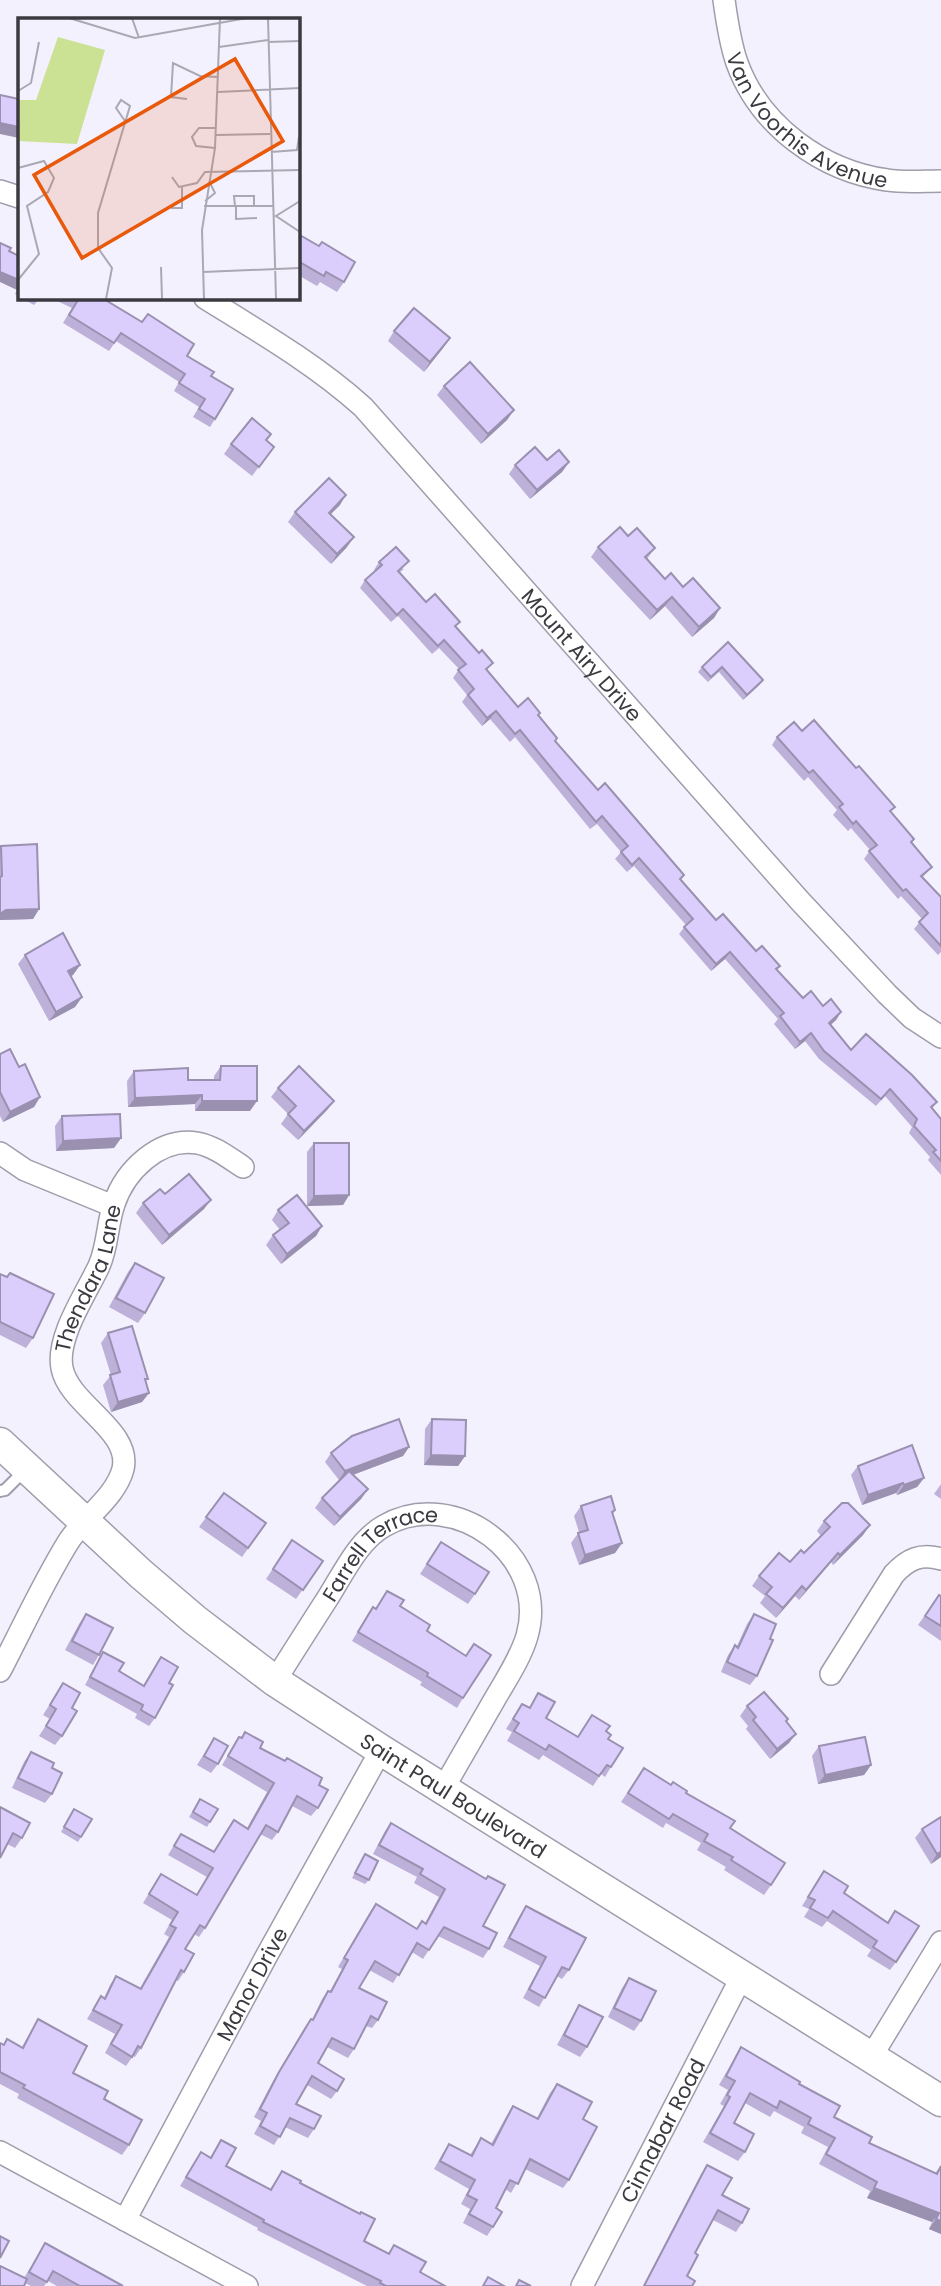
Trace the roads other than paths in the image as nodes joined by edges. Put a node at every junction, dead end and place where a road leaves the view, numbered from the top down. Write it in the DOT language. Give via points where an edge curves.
graph roads {
  1 [pos="724,0"];
  2 [pos="941,181"];
  3 [pos="0,191"];
  4 [pos="18,197"];
  5 [pos="207,299"];
  6 [pos="941,1037"];
  7 [pos="0,1153"];
  8 [pos="243,1167"];
  9 [pos="113,1206"];
  10 [pos="0,1443"];
  11 [pos="27,1468"];
  12 [pos="0,1491"];
  13 [pos="84,1520"];
  14 [pos="941,1559"];
  15 [pos="0,1671"];
  16 [pos="831,1674"];
  17 [pos="275,1681"];
  18 [pos="382,1751"];
  19 [pos="443,1789"];
  20 [pos="941,1942"];
  21 [pos="742,1976"];
  22 [pos="871,2057"];
  23 [pos="941,2101"];
  24 [pos="0,2152"];
  25 [pos="125,2220"];
  26 [pos="247,2286"];
  27 [pos="582,2286"];
  1 -- 2 [label="street, Van Voorhis Avenue" via="738,65 767,115 787,135 859,175 888,181"];
  3 -- 4 [label="street"];
  5 -- 6 [label="street, Mount Airy Drive" via="300,356 363,407 800,901 887,994"];
  7 -- 9 [label="street" via="26,1170"];
  8 -- 9 [label="street, Thendara Lane" via="194,1143 164,1148 136,1167"];
  9 -- 13 [label="street, Thendara Lane" via="106,1247 61,1353 65,1380 118,1441 124,1465 111,1491"];
  10 -- 11 [label="street, Saint Paul Boulevard"];
  11 -- 12 [label="lane"];
  11 -- 13 [label="street, Saint Paul Boulevard"];
  13 -- 15 [label="street"];
  13 -- 17 [label="street, Saint Paul Boulevard" via="195,1620"];
  14 -- 16 [label="street" via="917,1557 904,1563"];
  17 -- 18 [label="street, Saint Paul Boulevard"];
  17 -- 19 [label="street, Farrell Terrace" via="354,1556 383,1527 416,1515 436,1514 470,1522 488,1532 513,1556 527,1583 531,1600 527,1636"];
  18 -- 19 [label="street, Saint Paul Boulevard"];
  18 -- 25 [label="street, Manor Drive"];
  19 -- 21 [label="street, Saint Paul Boulevard"];
  20 -- 22 [label="street"];
  21 -- 22 [label="street, Saint Paul Boulevard"];
  21 -- 27 [label="street, Cinnabar Road"];
  22 -- 23 [label="street, Saint Paul Boulevard"];
  24 -- 25 [label="street"];
  25 -- 26 [label="street"];
}
